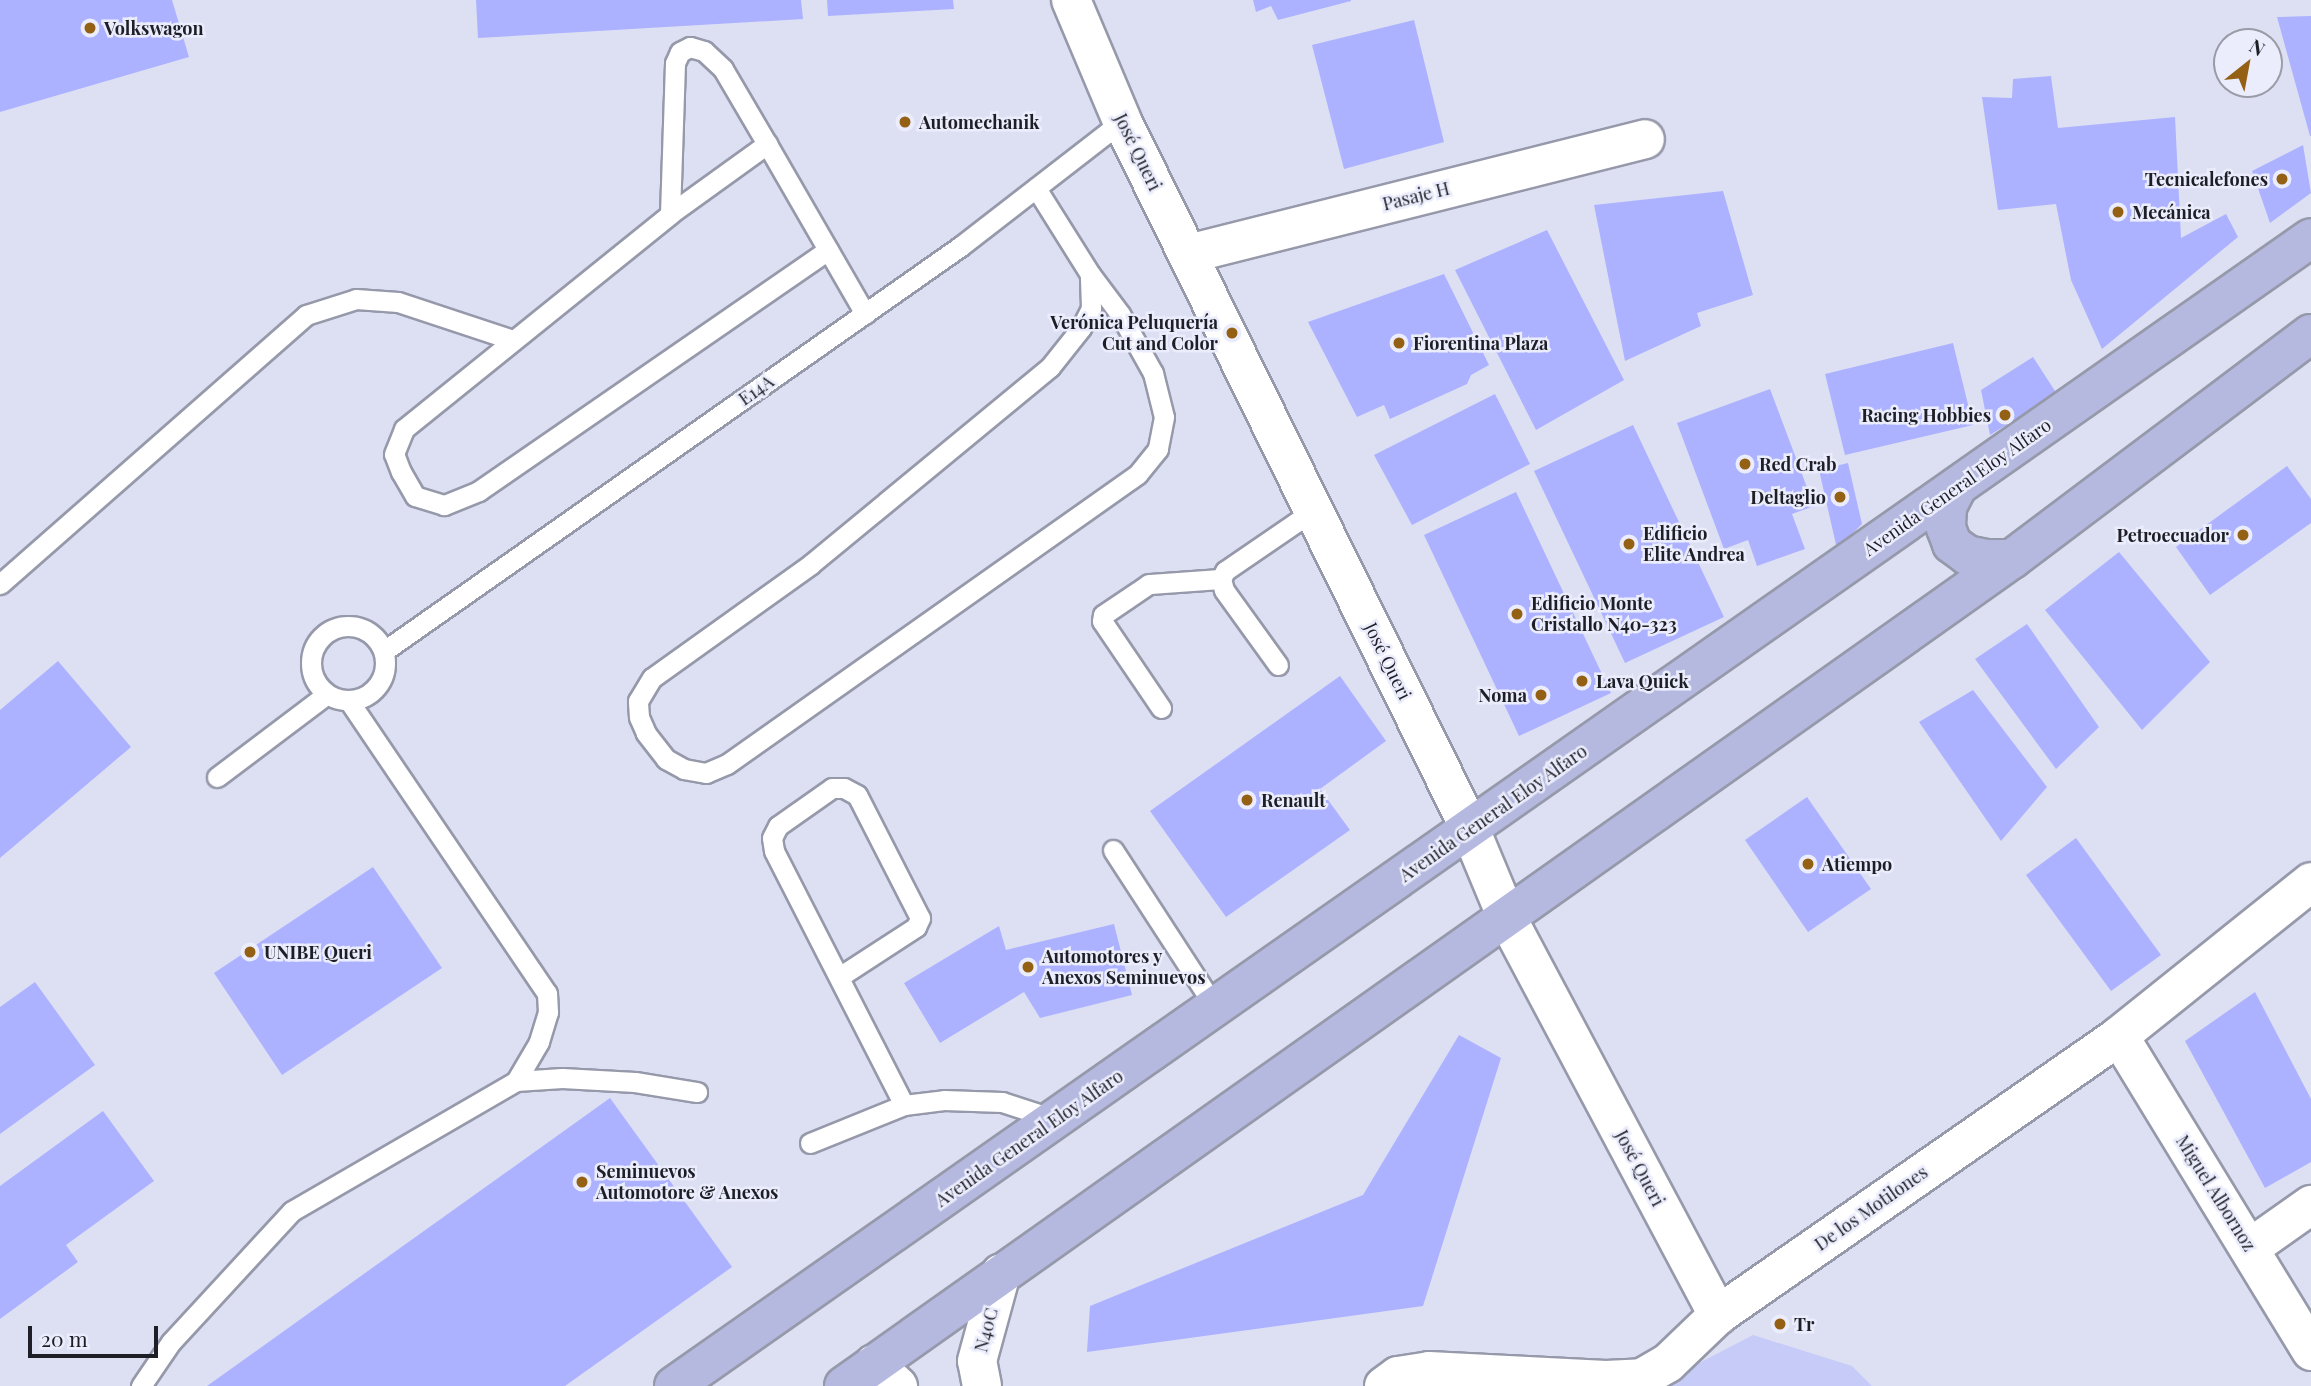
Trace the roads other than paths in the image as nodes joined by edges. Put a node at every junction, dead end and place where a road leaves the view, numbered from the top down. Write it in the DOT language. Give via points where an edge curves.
graph roads {
  1 [pos="1071,0"];
  2 [pos="1122,121"];
  3 [pos="1645,139"];
  4 [pos="767,144"];
  5 [pos="1036,188"];
  6 [pos="670,214"];
  7 [pos="2311,237"];
  8 [pos="828,250"];
  9 [pos="1188,254"];
  10 [pos="1090,274"];
  11 [pos="865,314"];
  12 [pos="2311,334"];
  13 [pos="513,340"];
  14 [pos="1956,489"];
  15 [pos="1314,510"];
  16 [pos="2012,559"];
  17 [pos="1221,579"];
  18 [pos="0,584"];
  19 [pos="384,651"];
  20 [pos="1278,666"];
  21 [pos="326,695"];
  22 [pos="349,702"];
  23 [pos="1161,708"];
  24 [pos="217,776"];
  25 [pos="1470,829"];
  26 [pos="1113,850"];
  27 [pos="2311,882"];
  28 [pos="1507,918"];
  29 [pos="839,977"];
  30 [pos="1215,1007"];
  31 [pos="2119,1036"];
  32 [pos="516,1081"];
  33 [pos="697,1093"];
  34 [pos="904,1105"];
  35 [pos="1055,1119"];
  36 [pos="810,1143"];
  37 [pos="2311,1205"];
  38 [pos="2250,1248"];
  39 [pos="1001,1273"];
  40 [pos="1718,1315"];
  41 [pos="2311,1351"];
  42 [pos="872,1379"];
  43 [pos="141,1386"];
  44 [pos="674,1386"];
  45 [pos="982,1386"];
  46 [pos="1384,1386"];
  1 -- 2 [label="street, José Queri"];
  2 -- 5 [label="lane, E14A"];
  2 -- 9 [label="street, José Queri"];
  3 -- 9 [label="street, Pasaje H"];
  4 -- 6 [label="lane"];
  4 -- 6 [label="lane" via="723,69 704,51 690,47 680,52 675,63"];
  4 -- 8 [label="lane"];
  5 -- 10 [label="lane"];
  5 -- 11 [label="lane, E14A"];
  6 -- 13 [label="lane"];
  7 -- 14 [label="main road, Avenida General Eloy Alfaro"];
  8 -- 11 [label="lane"];
  8 -- 13 [label="lane" via="479,491 444,505 415,496 394,454 404,429"];
  9 -- 15 [label="street, José Queri"];
  10 -- 10 [label="lane" via="1091,308 1050,366 811,564 652,678 638,701 639,717 666,759 706,773 727,764 1138,474 1158,449 1164,417 1153,373 1120,314"];
  11 -- 19 [label="lane, E14A"];
  12 -- 16 [label="main road"];
  13 -- 18 [label="lane" via="398,302 356,299 306,314"];
  14 -- 16 [label="main road" via="1947,508 1945,528 1952,544 1976,557"];
  14 -- 25 [label="main road, Avenida General Eloy Alfaro"];
  15 -- 17 [label="lane" via="1225,571"];
  15 -- 25 [label="street, José Queri"];
  16 -- 28 [label="main road"];
  17 -- 20 [label="lane" via="1224,590"];
  17 -- 23 [label="lane" via="1149,584 1103,615 1102,621"];
  19 -- 21 [label="lane" via="370,632 347,625 325,633 312,652 312,675"];
  19 -- 22 [label="lane" via="384,674 371,693"];
  21 -- 22 [label="lane"];
  21 -- 24 [label="lane"];
  22 -- 32 [label="lane" via="547,993 548,1013 539,1042"];
  25 -- 28 [label="street, José Queri"];
  25 -- 30 [label="main road, Avenida General Eloy Alfaro"];
  26 -- 30 [label="lane"];
  27 -- 31 [label="street, De los Motilones"];
  28 -- 39 [label="main road"];
  28 -- 40 [label="street, José Queri"];
  29 -- 29 [label="lane" via="774,851 772,838 778,826 832,788 857,795 920,918 916,927"];
  29 -- 34 [label="lane"];
  30 -- 35 [label="main road, Avenida General Eloy Alfaro"];
  31 -- 38 [label="street, Miguel Albornoz"];
  31 -- 40 [label="street, De los Motilones"];
  32 -- 33 [label="lane" via="635,1082"];
  32 -- 43 [label="lane" via="292,1211 171,1342"];
  34 -- 35 [label="lane" via="944,1100 1002,1102"];
  34 -- 36 [label="lane"];
  35 -- 44 [label="main road, Avenida General Eloy Alfaro"];
  37 -- 38 [label="street"];
  38 -- 41 [label="street, Miguel Albornoz"];
  39 -- 42 [label="main road"];
  39 -- 45 [label="street, N40C" via="977,1361"];
  40 -- 46 [label="street, De los Motilones" via="1668,1363 1642,1378 1429,1371 1398,1376"];
}
